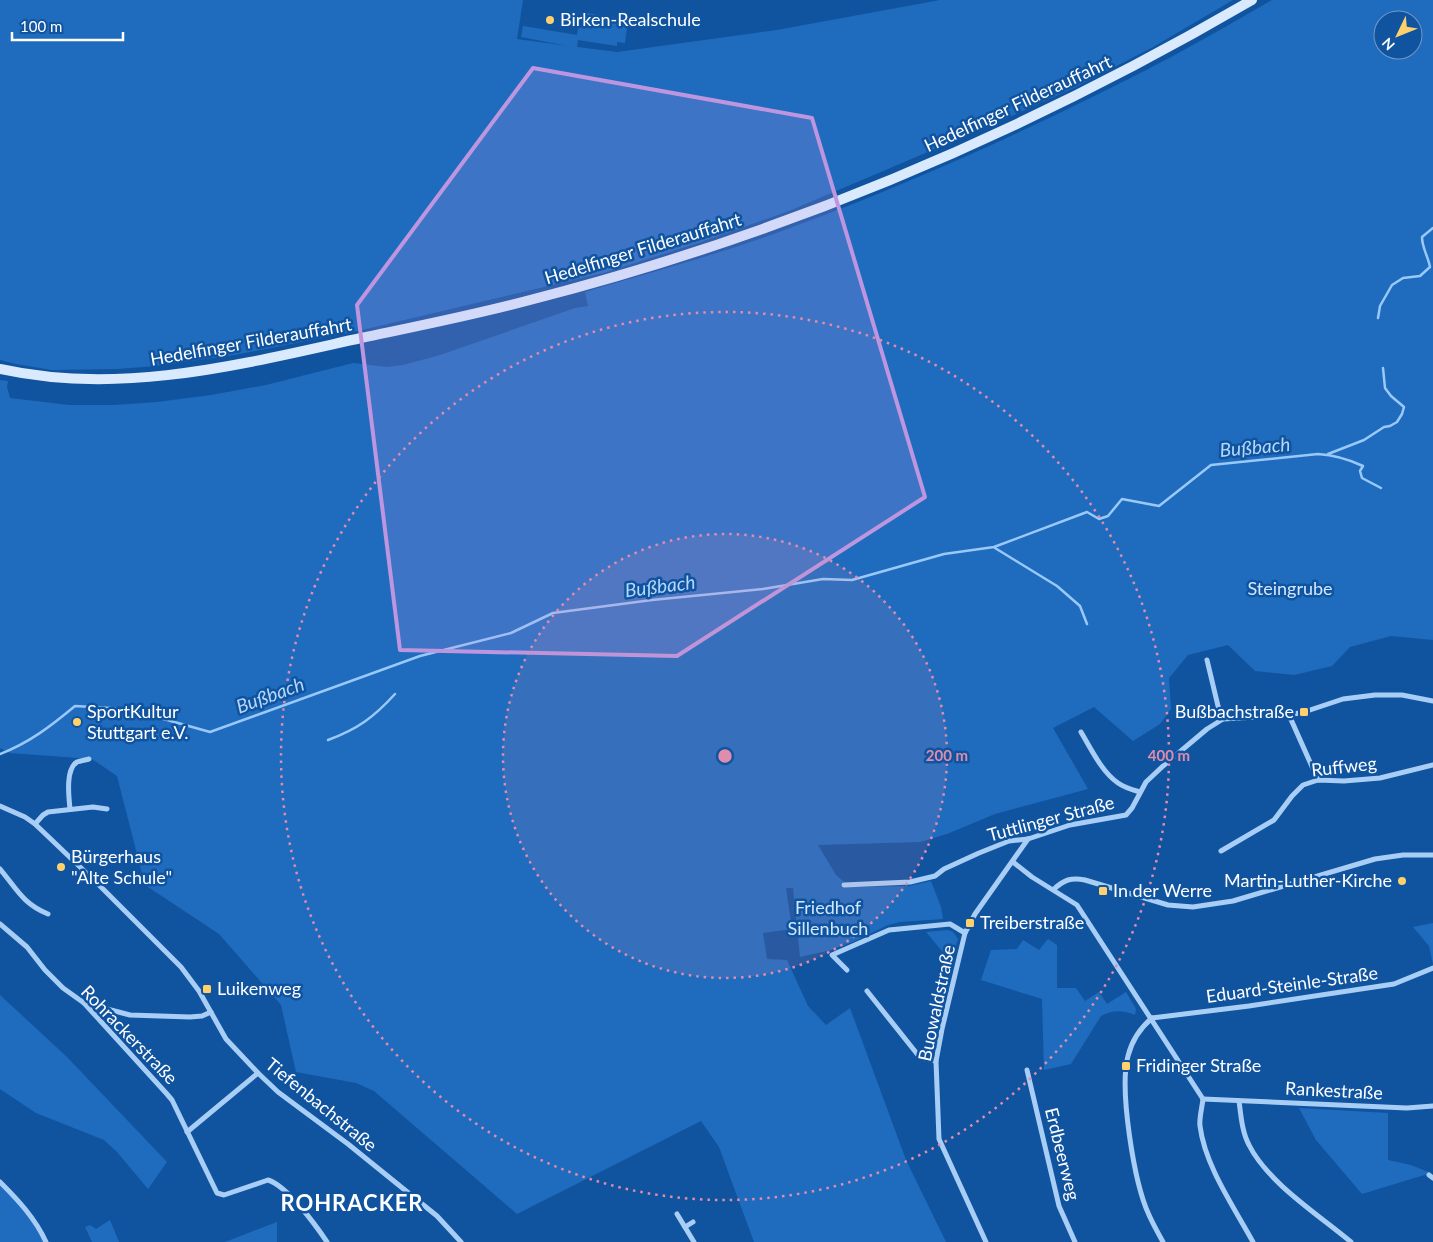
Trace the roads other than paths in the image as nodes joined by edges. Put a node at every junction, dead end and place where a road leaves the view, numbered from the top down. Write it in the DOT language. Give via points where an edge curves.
graph roads {
  1 [pos="1252,0"];
  2 [pos="0,369"];
  3 [pos="1207,660"];
  4 [pos="1433,701"];
  5 [pos="1289,716"];
  6 [pos="1223,719"];
  7 [pos="1081,732"];
  8 [pos="89,759"];
  9 [pos="1433,765"];
  10 [pos="1318,780"];
  11 [pos="1140,792"];
  12 [pos="0,806"];
  13 [pos="70,809"];
  14 [pos="107,809"];
  15 [pos="35,824"];
  16 [pos="1028,838"];
  17 [pos="1220,851"];
  18 [pos="1433,855"];
  19 [pos="1013,862"];
  20 [pos="0,869"];
  21 [pos="844,885"];
  22 [pos="1054,889"];
  23 [pos="48,914"];
  24 [pos="0,924"];
  25 [pos="965,933"];
  26 [pos="1433,968"];
  27 [pos="847,970"];
  28 [pos="867,991"];
  29 [pos="84,1003"];
  30 [pos="211,1012"];
  31 [pos="1152,1018"];
  32 [pos="936,1061"];
  33 [pos="1027,1070"];
  34 [pos="258,1073"];
  35 [pos="1203,1099"];
  36 [pos="1239,1101"];
  37 [pos="1433,1106"];
  38 [pos="186,1132"];
  39 [pos="0,1182"];
  40 [pos="677,1214"];
  41 [pos="693,1222"];
  42 [pos="685,1228"];
  43 [pos="46,1242"];
  44 [pos="327,1242"];
  45 [pos="461,1242"];
  46 [pos="694,1242"];
  47 [pos="986,1242"];
  48 [pos="1075,1242"];
  49 [pos="1163,1242"];
  50 [pos="1253,1242"];
  51 [pos="1351,1242"];
  1 -- 2 [label="main road, Hedelfinger Filderauffahrt" via="1080,95 941,159 744,236 608,278 495,309 200,372 84,379"];
  3 -- 6 [label="street"];
  4 -- 5 [label="street" via="1402,695 1375,695 1343,699"];
  5 -- 6 [label="street"];
  5 -- 10 [label="street"];
  6 -- 11 [label="street, Tuttlinger Straße" via="1162,766"];
  7 -- 11 [label="street, Tuttlinger Straße" via="1113,779"];
  8 -- 13 [label="street" via="76,762 72,767 68,786"];
  9 -- 10 [label="street, Ruffweg" via="1380,778"];
  10 -- 17 [label="street, Ruffweg" via="1303,785 1274,820"];
  11 -- 16 [label="street, Tuttlinger Straße" via="1126,815 1070,825"];
  12 -- 15 [label="street, Tiefenbachstraße"];
  13 -- 14 [label="street" via="93,806"];
  13 -- 15 [label="street" via="48,812"];
  15 -- 30 [label="street, Tiefenbachstraße" via="181,968"];
  16 -- 19 [label="street, Buowaldstraße"];
  16 -- 21 [label="street, Tuttlinger Straße" via="1009,841 935,876 910,882"];
  18 -- 22 [label="street" via="1375,859 1233,901 1193,907 1168,905 1074,878 1063,881"];
  19 -- 22 [label="street"];
  19 -- 25 [label="street, Buowaldstraße"];
  20 -- 23 [label="street" via="33,908"];
  22 -- 31 [label="street" via="1077,905"];
  24 -- 29 [label="street, Rohrackerstraße" via="27,947 63,988"];
  25 -- 27 [label="street" via="950,924 889,930 832,954"];
  25 -- 32 [label="street, Buowaldstraße"];
  26 -- 31 [label="street, Eduard-Steinle-Straße" via="1394,984"];
  28 -- 32 [label="street" via="918,1056"];
  29 -- 30 [label="street" via="130,1015 190,1017"];
  29 -- 38 [label="street, Rohrackerstraße" via="172,1100"];
  30 -- 34 [label="street, Tiefenbachstraße" via="226,1039"];
  31 -- 35 [label="street"];
  31 -- 49 [label="street" via="1134,1039 1128,1056 1126,1101 1138,1181 1148,1214"];
  32 -- 47 [label="street, Buowaldstraße" via="939,1139"];
  33 -- 48 [label="street, Erdbeerweg" via="1059,1206"];
  34 -- 38 [label="street"];
  34 -- 45 [label="street, Tiefenbachstraße" via="437,1216"];
  35 -- 36 [label="street, Rankestraße"];
  35 -- 50 [label="street" via="1200,1125 1205,1147 1214,1171"];
  36 -- 37 [label="street, Rankestraße" via="1408,1108"];
  36 -- 51 [label="street" via="1248,1144 1261,1165"];
  38 -- 44 [label="street, Rohrackerstraße" via="217,1194 224,1195 268,1180 275,1182"];
  39 -- 43 [label="street" via="29,1214"];
  40 -- 42 [label="street"];
  41 -- 42 [label="street"];
  42 -- 46 [label="street"];
}
